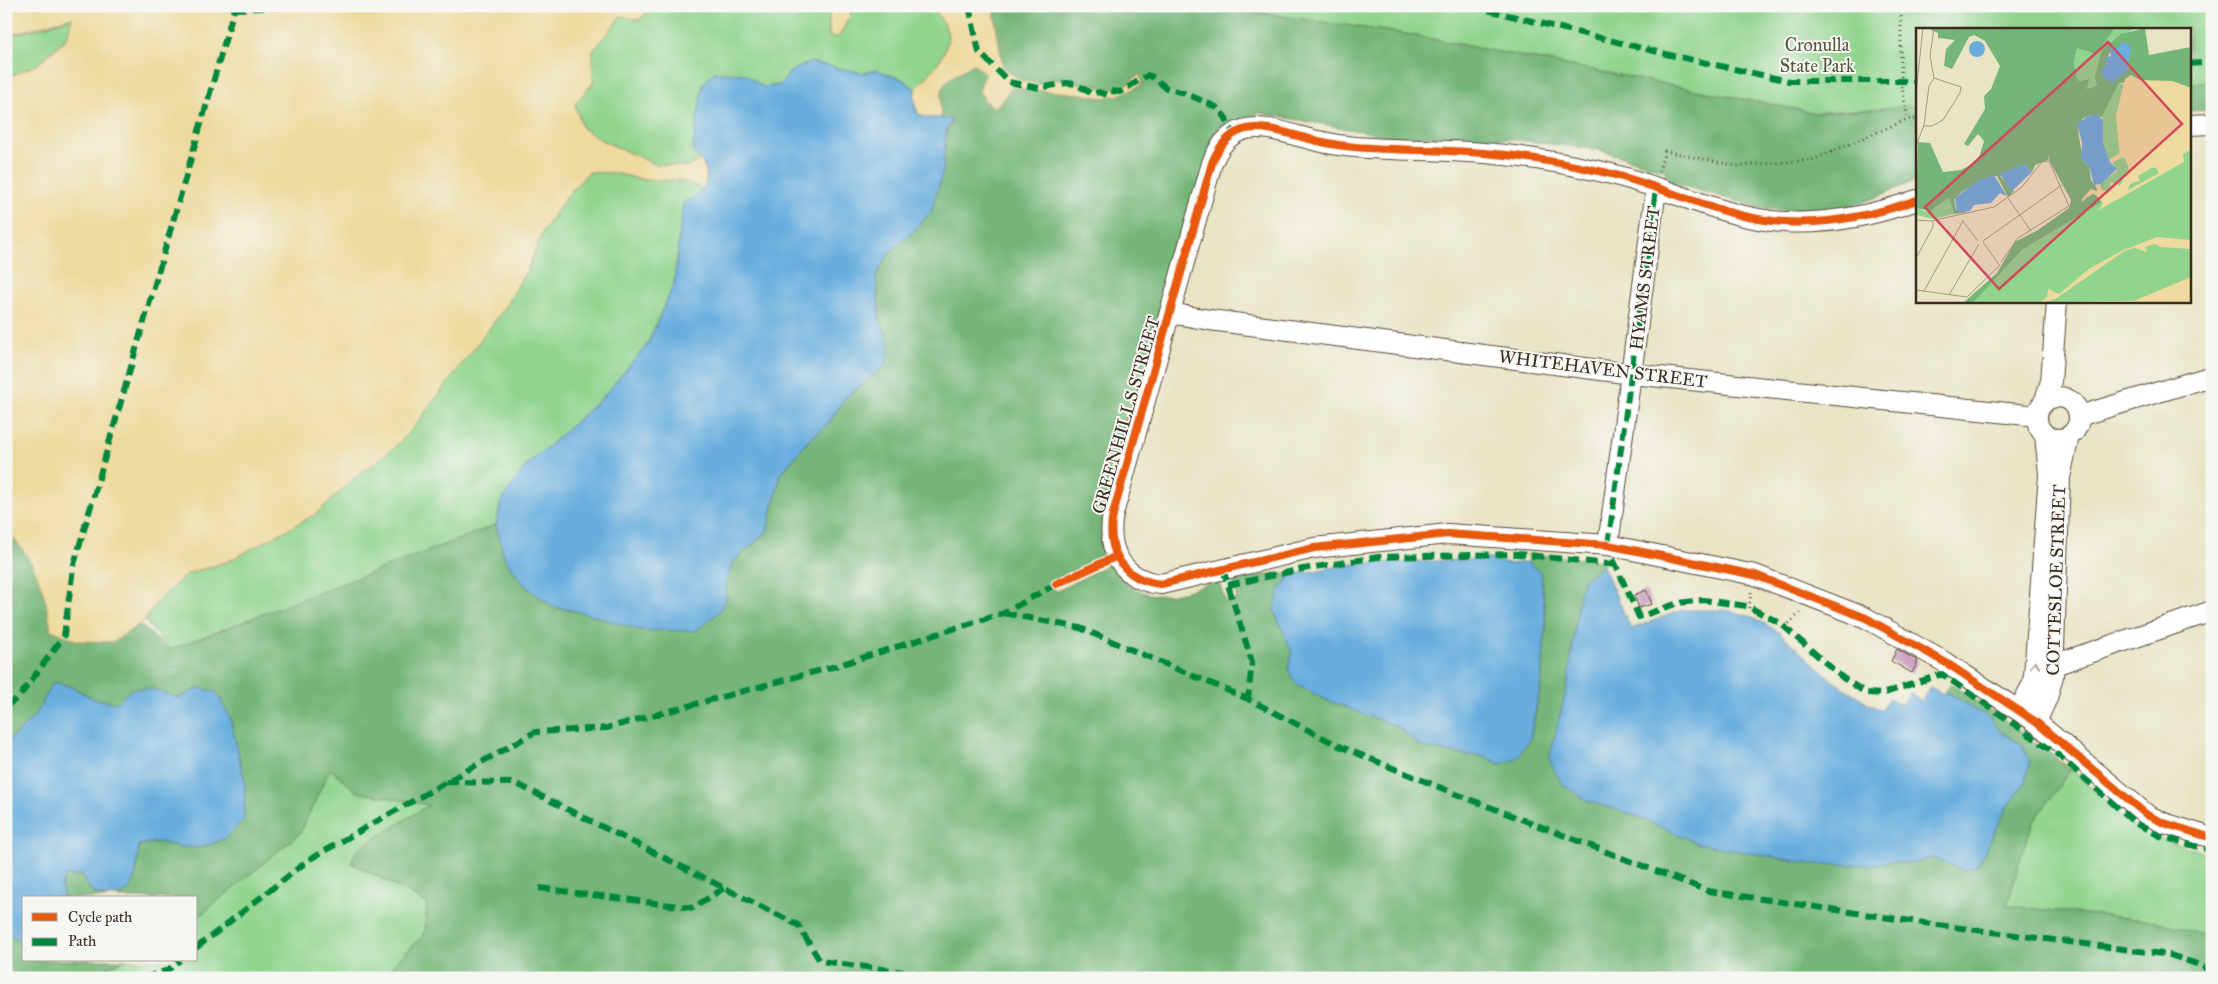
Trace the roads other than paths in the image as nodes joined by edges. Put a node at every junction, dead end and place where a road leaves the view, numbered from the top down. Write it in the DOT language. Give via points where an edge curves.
graph roads {
  1 [pos="2212,124"];
  2 [pos="2190,125"];
  3 [pos="1656,189"];
  4 [pos="1916,200"];
  5 [pos="2056,302"];
  6 [pos="2070,302"];
  7 [pos="1170,313"];
  8 [pos="1632,374"];
  9 [pos="2212,376"];
  10 [pos="2075,409"];
  11 [pos="2040,410"];
  12 [pos="2045,435"];
  13 [pos="2069,436"];
  14 [pos="1608,545"];
  15 [pos="2212,611"];
  16 [pos="2054,665"];
  17 [pos="2019,710"];
  18 [pos="2036,722"];
  19 [pos="2212,838"];
  1 -- 2 [label="street"];
  3 -- 4 [label="street, GREENHILLS STREET" via="1733,215 1784,222 1833,221 1881,213"];
  3 -- 7 [label="street, GREENHILLS STREET" via="1604,172 1495,154 1354,147 1319,142 1270,128 1245,129 1224,143 1212,163"];
  3 -- 8 [label="street, HYAMS STREET"];
  5 -- 11 [label="street" via="2052,381"];
  6 -- 10 [label="street" via="2066,381"];
  7 -- 8 [label="street, WHITEHAVEN STREET"];
  7 -- 14 [label="street, GREENHILLS STREET" via="1111,526 1110,537 1117,556 1126,569 1140,579 1173,583 1314,548 1448,534"];
  8 -- 11 [label="street, WHITEHAVEN STREET"];
  8 -- 14 [label="street, HYAMS STREET"];
  9 -- 10 [label="street"];
  10 -- 11 [label="street" via="2060,398 2049,400"];
  10 -- 13 [label="street" via="2076,428"];
  11 -- 12 [label="street" via="2037,424"];
  12 -- 13 [label="street" via="2057,439"];
  17 -- 12 [label="street, COTTESLOE STREET, one-way" via="2034,676 2049,474"];
  13 -- 16 [label="street, COTTESLOE STREET" via="2060,477"];
  14 -- 17 [label="street, GREENHILLS STREET" via="1755,575 1866,618 1916,644"];
  15 -- 16 [label="street"];
  16 -- 18 [label="street, COTTESLOE STREET" via="2051,685"];
  17 -- 18 [label="street, GREENHILLS STREET"];
  18 -- 19 [label="street, GREENHILLS STREET" via="2147,815"];
}
